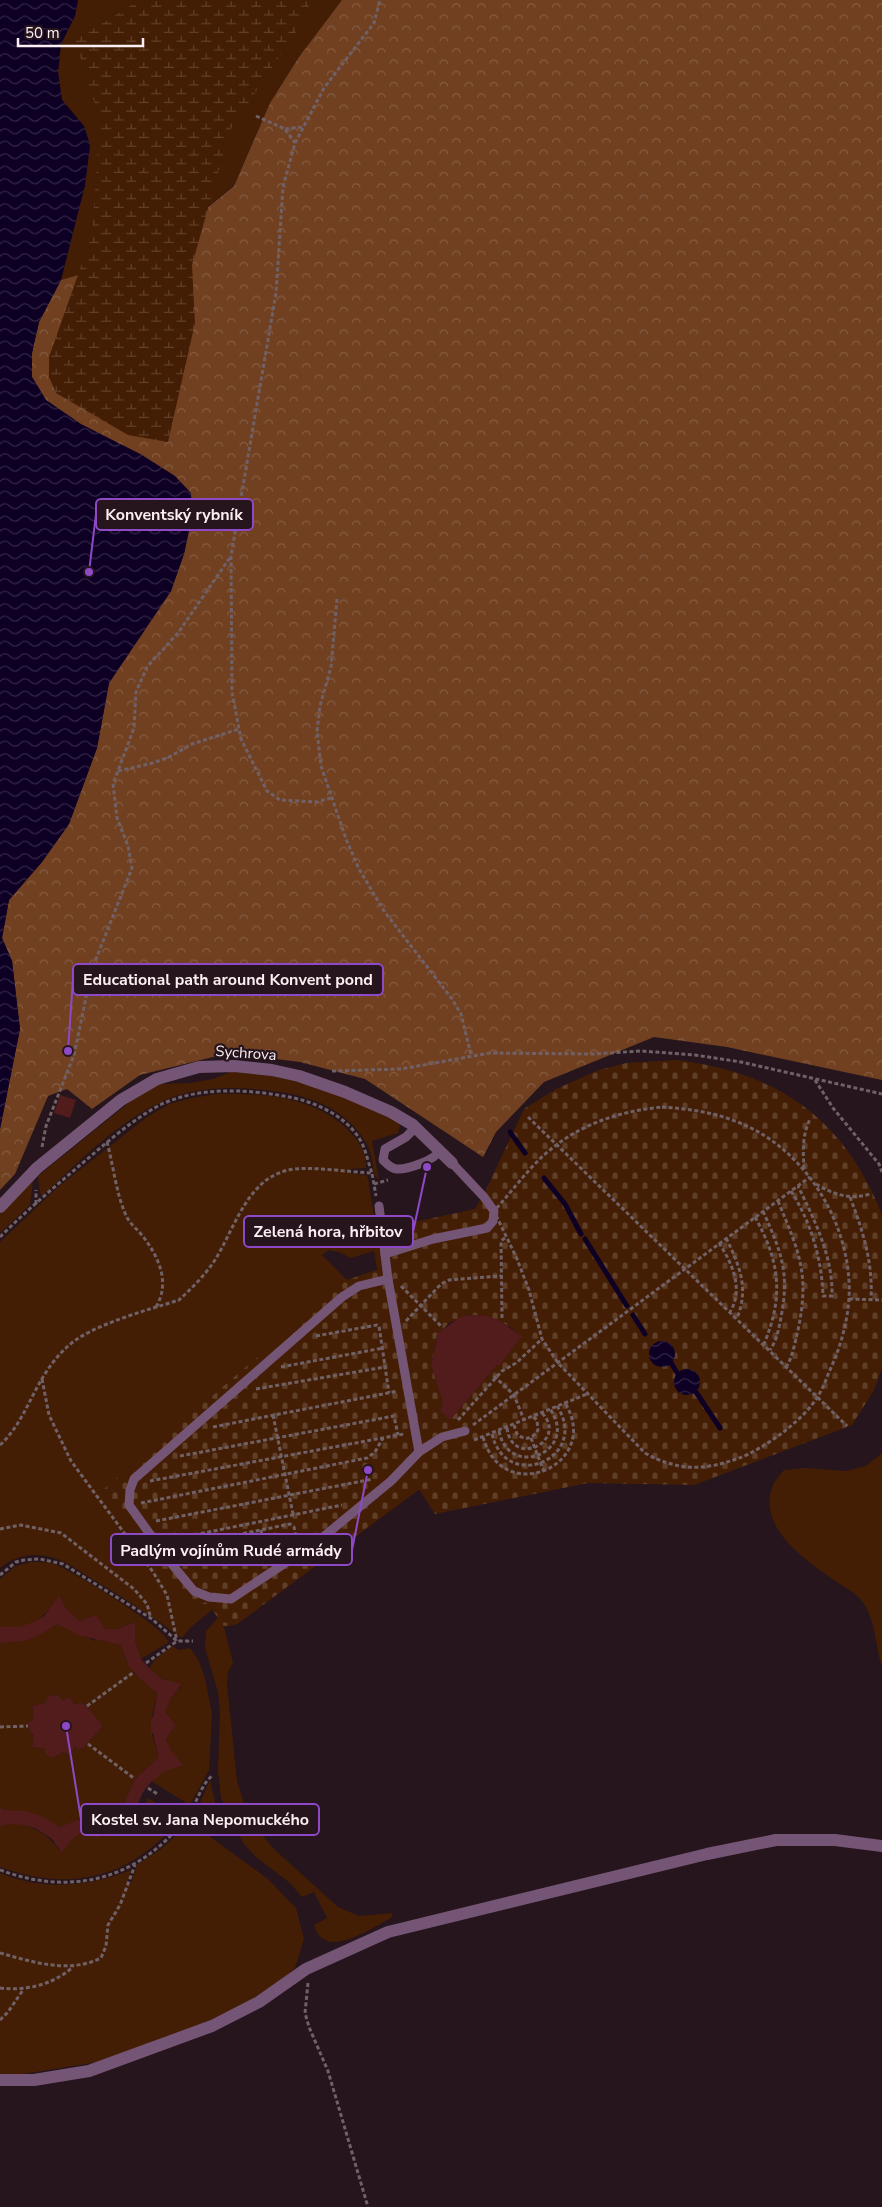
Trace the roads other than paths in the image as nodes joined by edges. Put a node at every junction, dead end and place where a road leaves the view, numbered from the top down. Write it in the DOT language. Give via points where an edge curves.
graph roads {
  1 [pos="412,1125"];
  2 [pos="439,1150"];
  3 [pos="452,1163"];
  4 [pos="379,1206"];
  5 [pos="0,1207"];
  6 [pos="385,1254"];
  7 [pos="388,1279"];
  8 [pos="465,1431"];
  9 [pos="419,1452"];
  10 [pos="882,1846"];
  11 [pos="0,2080"];
  1 -- 2 [label="street, Sychrova"];
  1 -- 2 [label="lane" via="406,1137 384,1149 382,1154 388,1166 394,1169 410,1167 435,1157"];
  1 -- 5 [label="street, Sychrova" via="391,1112 299,1076 234,1066 199,1067 157,1079 121,1100 37,1168"];
  2 -- 3 [label="street, Sychrova"];
  3 -- 6 [label="lane" via="494,1211 493,1221 487,1228 433,1239"];
  4 -- 6 [label="lane"];
  6 -- 7 [label="lane"];
  7 -- 9 [label="lane"];
  7 -- 9 [label="lane" via="359,1286 291,1341 134,1479 129,1505 194,1591 209,1597 231,1599 300,1554 387,1485"];
  8 -- 9 [label="lane" via="442,1437"];
  10 -- 11 [label="street" via="835,1840 776,1840 388,1932 306,1968 259,2002 212,2026 89,2071 34,2080"];
}
